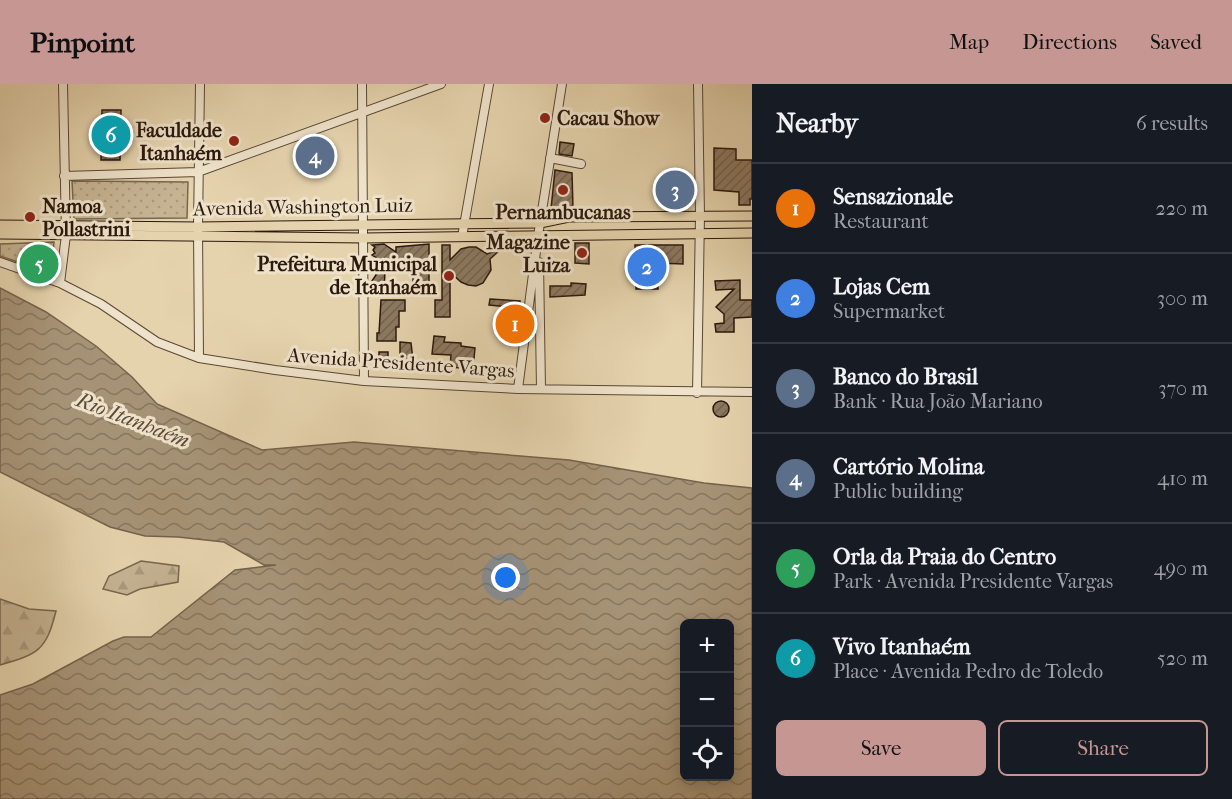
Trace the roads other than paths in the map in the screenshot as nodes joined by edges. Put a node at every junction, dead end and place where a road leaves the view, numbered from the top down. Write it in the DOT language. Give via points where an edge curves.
graph roads {
  1 [pos="63,84"];
  2 [pos="200,84"];
  3 [pos="362,84"];
  4 [pos="441,84"];
  5 [pos="489,84"];
  6 [pos="562,84"];
  7 [pos="698,84"];
  8 [pos="363,111"];
  9 [pos="550,158"];
  10 [pos="581,164"];
  11 [pos="198,172"];
  12 [pos="64,176"];
  13 [pos="700,216"];
  14 [pos="752,216"];
  15 [pos="464,223"];
  16 [pos="540,223"];
  17 [pos="364,224"];
  18 [pos="0,225"];
  19 [pos="198,227"];
  20 [pos="65,231"];
  21 [pos="699,233"];
  22 [pos="752,233"];
  23 [pos="0,234"];
  24 [pos="538,236"];
  25 [pos="198,237"];
  26 [pos="462,237"];
  27 [pos="364,238"];
  28 [pos="0,262"];
  29 [pos="60,283"];
  30 [pos="199,358"];
  31 [pos="364,381"];
  32 [pos="518,388"];
  33 [pos="542,389"];
  34 [pos="752,392"];
  35 [pos="697,393"];
  1 -- 12 [label="street"];
  2 -- 11 [label="street"];
  3 -- 8 [label="street"];
  4 -- 8 [label="street"];
  5 -- 15 [label="street"];
  6 -- 9 [label="street"];
  7 -- 13 [label="street"];
  8 -- 11 [label="street"];
  8 -- 17 [label="street"];
  9 -- 10 [label="street"];
  9 -- 16 [label="street"];
  11 -- 12 [label="street"];
  11 -- 19 [label="street"];
  12 -- 20 [label="street"];
  13 -- 14 [label="main road, Avenida Washington Luiz"];
  13 -- 16 [label="main road, Avenida Washington Luiz" via="569,218"];
  13 -- 21 [label="street"];
  15 -- 16 [label="main road, Avenida Washington Luiz"];
  15 -- 17 [label="main road, Avenida Washington Luiz"];
  15 -- 26 [label="street"];
  16 -- 24 [label="street"];
  17 -- 19 [label="main road, Avenida Washington Luiz"];
  17 -- 27 [label="street"];
  18 -- 20 [label="main road"];
  19 -- 20 [label="main road, Avenida Washington Luiz"];
  19 -- 25 [label="street"];
  20 -- 23 [label="main road"];
  20 -- 25 [label="main road, Avenida Washington Luiz"];
  20 -- 29 [label="street"];
  21 -- 22 [label="main road, Avenida Washington Luiz"];
  21 -- 24 [label="main road, Avenida Washington Luiz"];
  21 -- 35 [label="street"];
  24 -- 26 [label="main road, Avenida Washington Luiz"];
  24 -- 32 [label="street"];
  24 -- 33 [label="street"];
  25 -- 27 [label="main road, Avenida Washington Luiz"];
  25 -- 30 [label="street"];
  26 -- 27 [label="main road, Avenida Washington Luiz"];
  27 -- 31 [label="street"];
  28 -- 29 [label="street, Avenida Presidente Vargas"];
  29 -- 30 [label="street, Avenida Presidente Vargas" via="101,304 157,342"];
  30 -- 31 [label="street, Avenida Presidente Vargas"];
  31 -- 32 [label="street, Avenida Presidente Vargas"];
  32 -- 33 [label="street, Avenida Presidente Vargas"];
  33 -- 35 [label="street, Avenida Presidente Vargas"];
  34 -- 35 [label="street, Avenida Presidente Vargas"];
}
